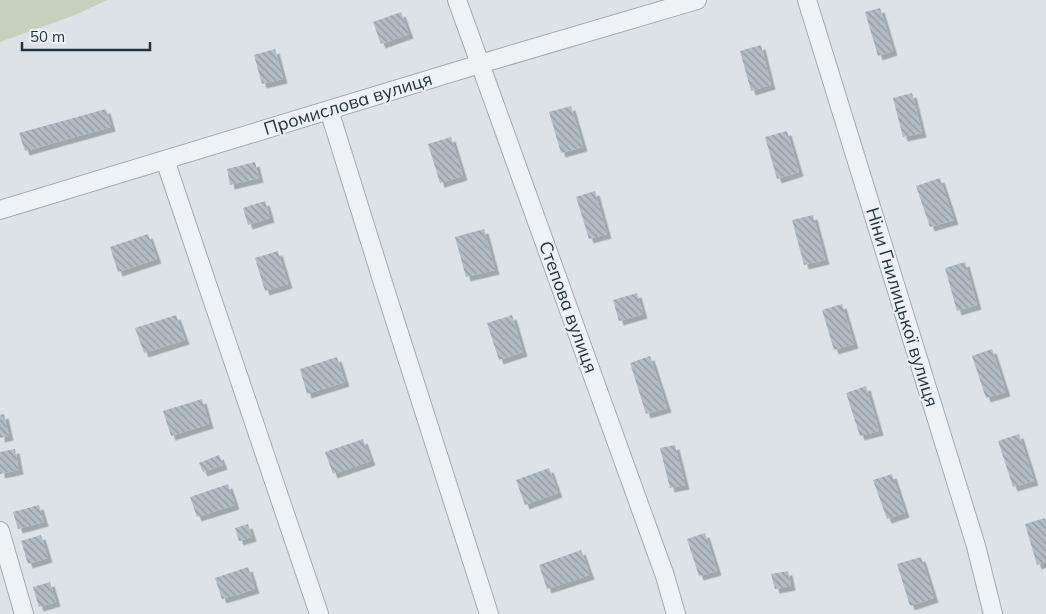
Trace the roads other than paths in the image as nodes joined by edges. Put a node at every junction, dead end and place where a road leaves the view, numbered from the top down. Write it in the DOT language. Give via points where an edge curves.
graph roads {
  1 [pos="457,0"];
  2 [pos="697,0"];
  3 [pos="807,0"];
  4 [pos="480,64"];
  5 [pos="329,110"];
  6 [pos="165,160"];
  7 [pos="0,210"];
  8 [pos="0,531"];
  9 [pos="24,614"];
  10 [pos="319,614"];
  11 [pos="489,614"];
  12 [pos="676,614"];
  13 [pos="993,614"];
  1 -- 4 [label="street, Степова вулиця"];
  2 -- 4 [label="street, Промислова вулиця"];
  3 -- 13 [label="street, Ніни Гнилицької вулиця" via="976,546"];
  4 -- 5 [label="street, Промислова вулиця"];
  4 -- 12 [label="street, Степова вулиця"];
  5 -- 6 [label="street, Промислова вулиця"];
  5 -- 11 [label="street"];
  6 -- 7 [label="street, Промислова вулиця"];
  6 -- 10 [label="street"];
  8 -- 9 [label="street"];
}
